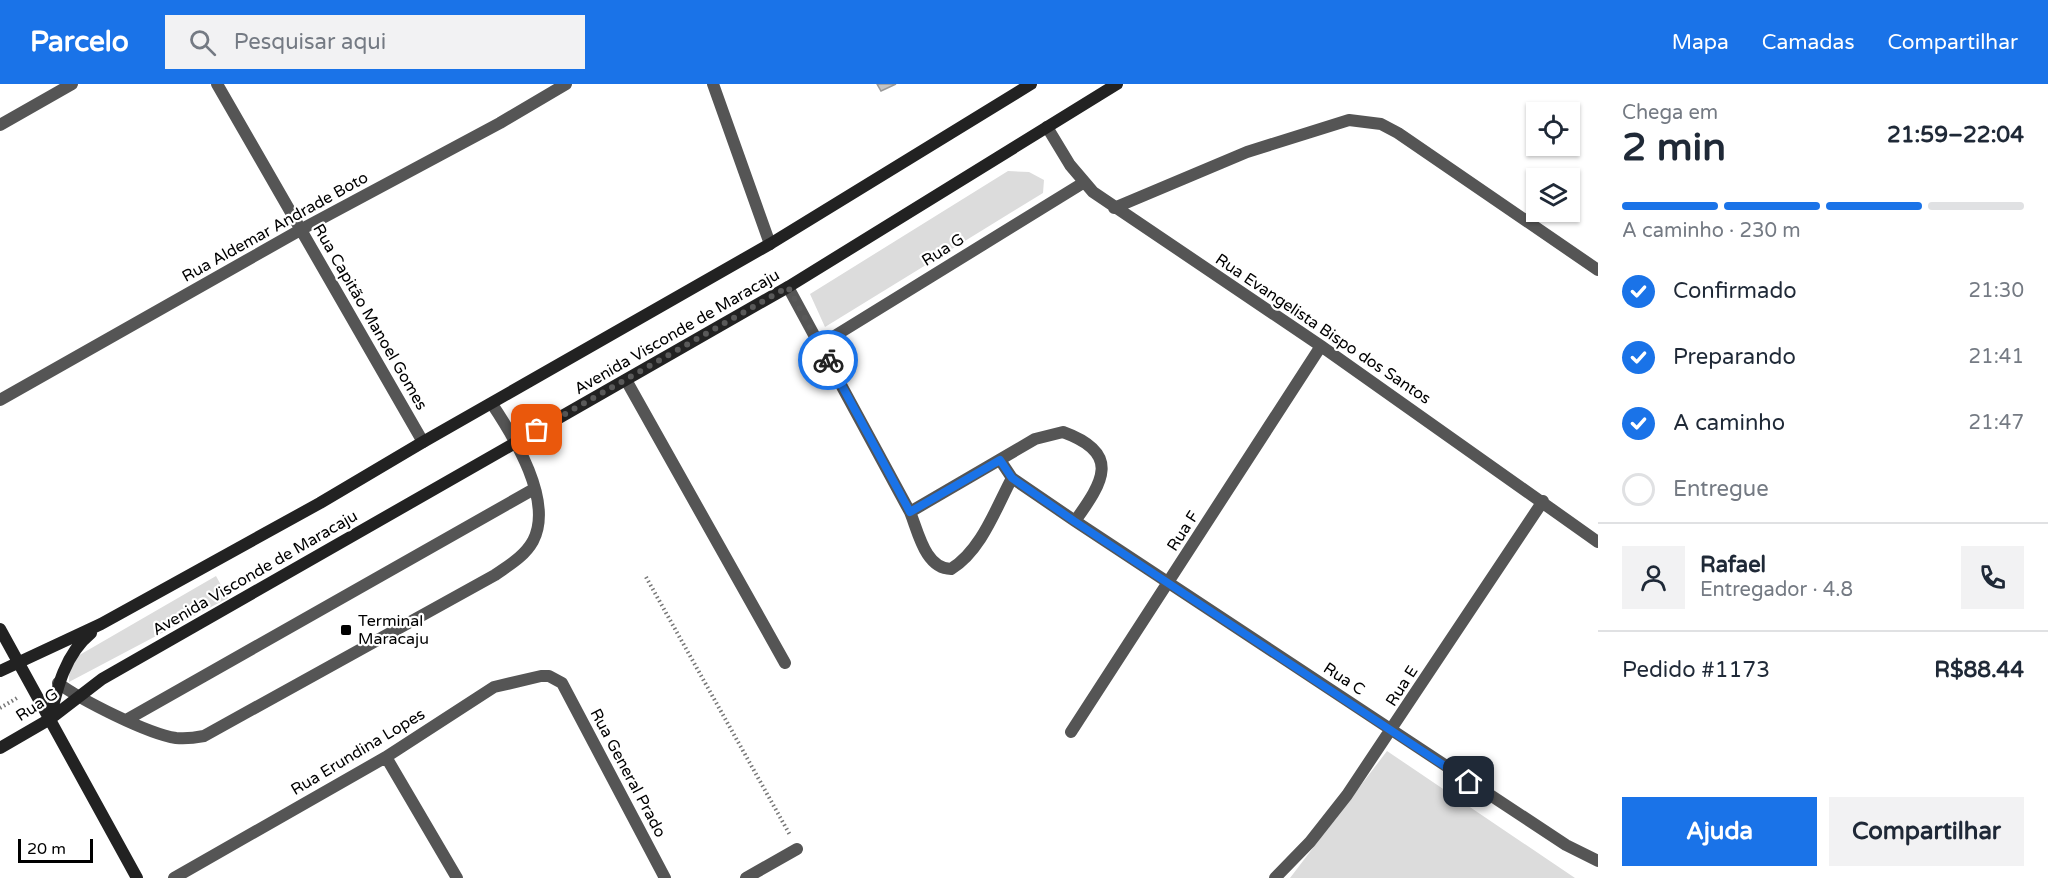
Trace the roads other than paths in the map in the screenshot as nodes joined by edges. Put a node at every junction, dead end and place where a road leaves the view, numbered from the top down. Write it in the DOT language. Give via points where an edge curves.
graph roads {
  1 [pos="72,84"];
  2 [pos="217,84"];
  3 [pos="566,84"];
  4 [pos="713,84"];
  5 [pos="1031,84"];
  6 [pos="1117,84"];
  7 [pos="0,125"];
  8 [pos="1047,127"];
  9 [pos="1083,183"];
  10 [pos="1114,208"];
  11 [pos="302,229"];
  12 [pos="770,244"];
  13 [pos="1598,270"];
  14 [pos="788,287"];
  15 [pos="820,345"];
  16 [pos="1321,346"];
  17 [pos="626,380"];
  18 [pos="0,400"];
  19 [pos="492,404"];
  20 [pos="423,442"];
  21 [pos="517,442"];
  22 [pos="1000,460"];
  23 [pos="1012,478"];
  24 [pos="534,489"];
  25 [pos="1543,501"];
  26 [pos="910,512"];
  27 [pos="1074,521"];
  28 [pos="1598,542"];
  29 [pos="1169,584"];
  30 [pos="101,624"];
  31 [pos="0,629"];
  32 [pos="19,661"];
  33 [pos="785,663"];
  34 [pos="0,671"];
  35 [pos="58,683"];
  36 [pos="562,683"];
  37 [pos="91,688"];
  38 [pos="78,698"];
  39 [pos="50,719"];
  40 [pos="128,719"];
  41 [pos="1392,730"];
  42 [pos="1071,732"];
  43 [pos="0,748"];
  44 [pos="386,757"];
  45 [pos="798,849"];
  46 [pos="1598,861"];
  47 [pos="137,878"];
  48 [pos="174,878"];
  49 [pos="456,878"];
  50 [pos="665,878"];
  51 [pos="746,878"];
  52 [pos="1275,878"];
  1 -- 7 [label="street"];
  2 -- 11 [label="street, Rua Capitão Manoel Gomes"];
  3 -- 11 [label="street, Rua Aldemar Andrade Boto"];
  4 -- 12 [label="street"];
  5 -- 12 [label="main road, Avenida Visconde de Maracaju"];
  6 -- 8 [label="main road, Avenida Visconde de Maracaju"];
  8 -- 9 [label="street, Rua Evangelista Bispo dos Santos"];
  8 -- 14 [label="main road, Avenida Visconde de Maracaju"];
  9 -- 10 [label="street, Rua Evangelista Bispo dos Santos"];
  9 -- 15 [label="street, Rua G"];
  10 -- 13 [label="street" via="1247,152 1349,120 1366,120 1398,133"];
  10 -- 16 [label="street, Rua Evangelista Bispo dos Santos"];
  11 -- 18 [label="street, Rua Aldemar Andrade Boto"];
  11 -- 20 [label="street, Rua Capitão Manoel Gomes"];
  12 -- 19 [label="main road, Avenida Visconde de Maracaju"];
  14 -- 15 [label="street"];
  14 -- 17 [label="main road, Avenida Visconde de Maracaju"];
  15 -- 26 [label="street"];
  16 -- 25 [label="street, Rua Evangelista Bispo dos Santos"];
  16 -- 29 [label="street, Rua F"];
  17 -- 21 [label="main road, Avenida Visconde de Maracaju"];
  17 -- 33 [label="street"];
  19 -- 20 [label="main road, Avenida Visconde de Maracaju"];
  19 -- 21 [label="street"];
  20 -- 30 [label="main road, Avenida Visconde de Maracaju"];
  21 -- 24 [label="street"];
  21 -- 37 [label="main road, Avenida Visconde de Maracaju"];
  22 -- 23 [label="street, Rua C"];
  22 -- 26 [label="street"];
  22 -- 27 [label="street" via="1049,433 1062,432 1088,443 1103,459 1103,471 1099,485"];
  23 -- 26 [label="street" via="979,538 951,570 932,561"];
  23 -- 27 [label="street, Rua C"];
  24 -- 40 [label="street"];
  24 -- 40 [label="street" via="539,513 537,532 515,562 495,575 204,736 173,737"];
  25 -- 28 [label="street, Rua Evangelista Bispo dos Santos"];
  25 -- 41 [label="street, Rua E"];
  27 -- 29 [label="street, Rua C"];
  29 -- 41 [label="street, Rua C"];
  29 -- 42 [label="street, Rua F"];
  30 -- 32 [label="main road, Avenida Visconde de Maracaju"];
  30 -- 35 [label="main road" via="78,645"];
  31 -- 32 [label="main road"];
  32 -- 34 [label="main road, Avenida Visconde de Maracaju"];
  32 -- 39 [label="main road"];
  35 -- 38 [label="street"];
  35 -- 39 [label="main road"];
  36 -- 44 [label="street, Rua Erundina Lopes" via="541,676 494,687"];
  36 -- 50 [label="street, Rua General Prado"];
  37 -- 38 [label="main road, Rua G"];
  38 -- 39 [label="main road, Rua G"];
  38 -- 40 [label="street"];
  39 -- 43 [label="main road, Rua G"];
  39 -- 47 [label="main road"];
  41 -- 46 [label="street, Rua C" via="1566,845"];
  41 -- 52 [label="street, Rua E" via="1310,842"];
  44 -- 48 [label="street, Rua Erundina Lopes"];
  44 -- 49 [label="street"];
  45 -- 51 [label="street"];
}
